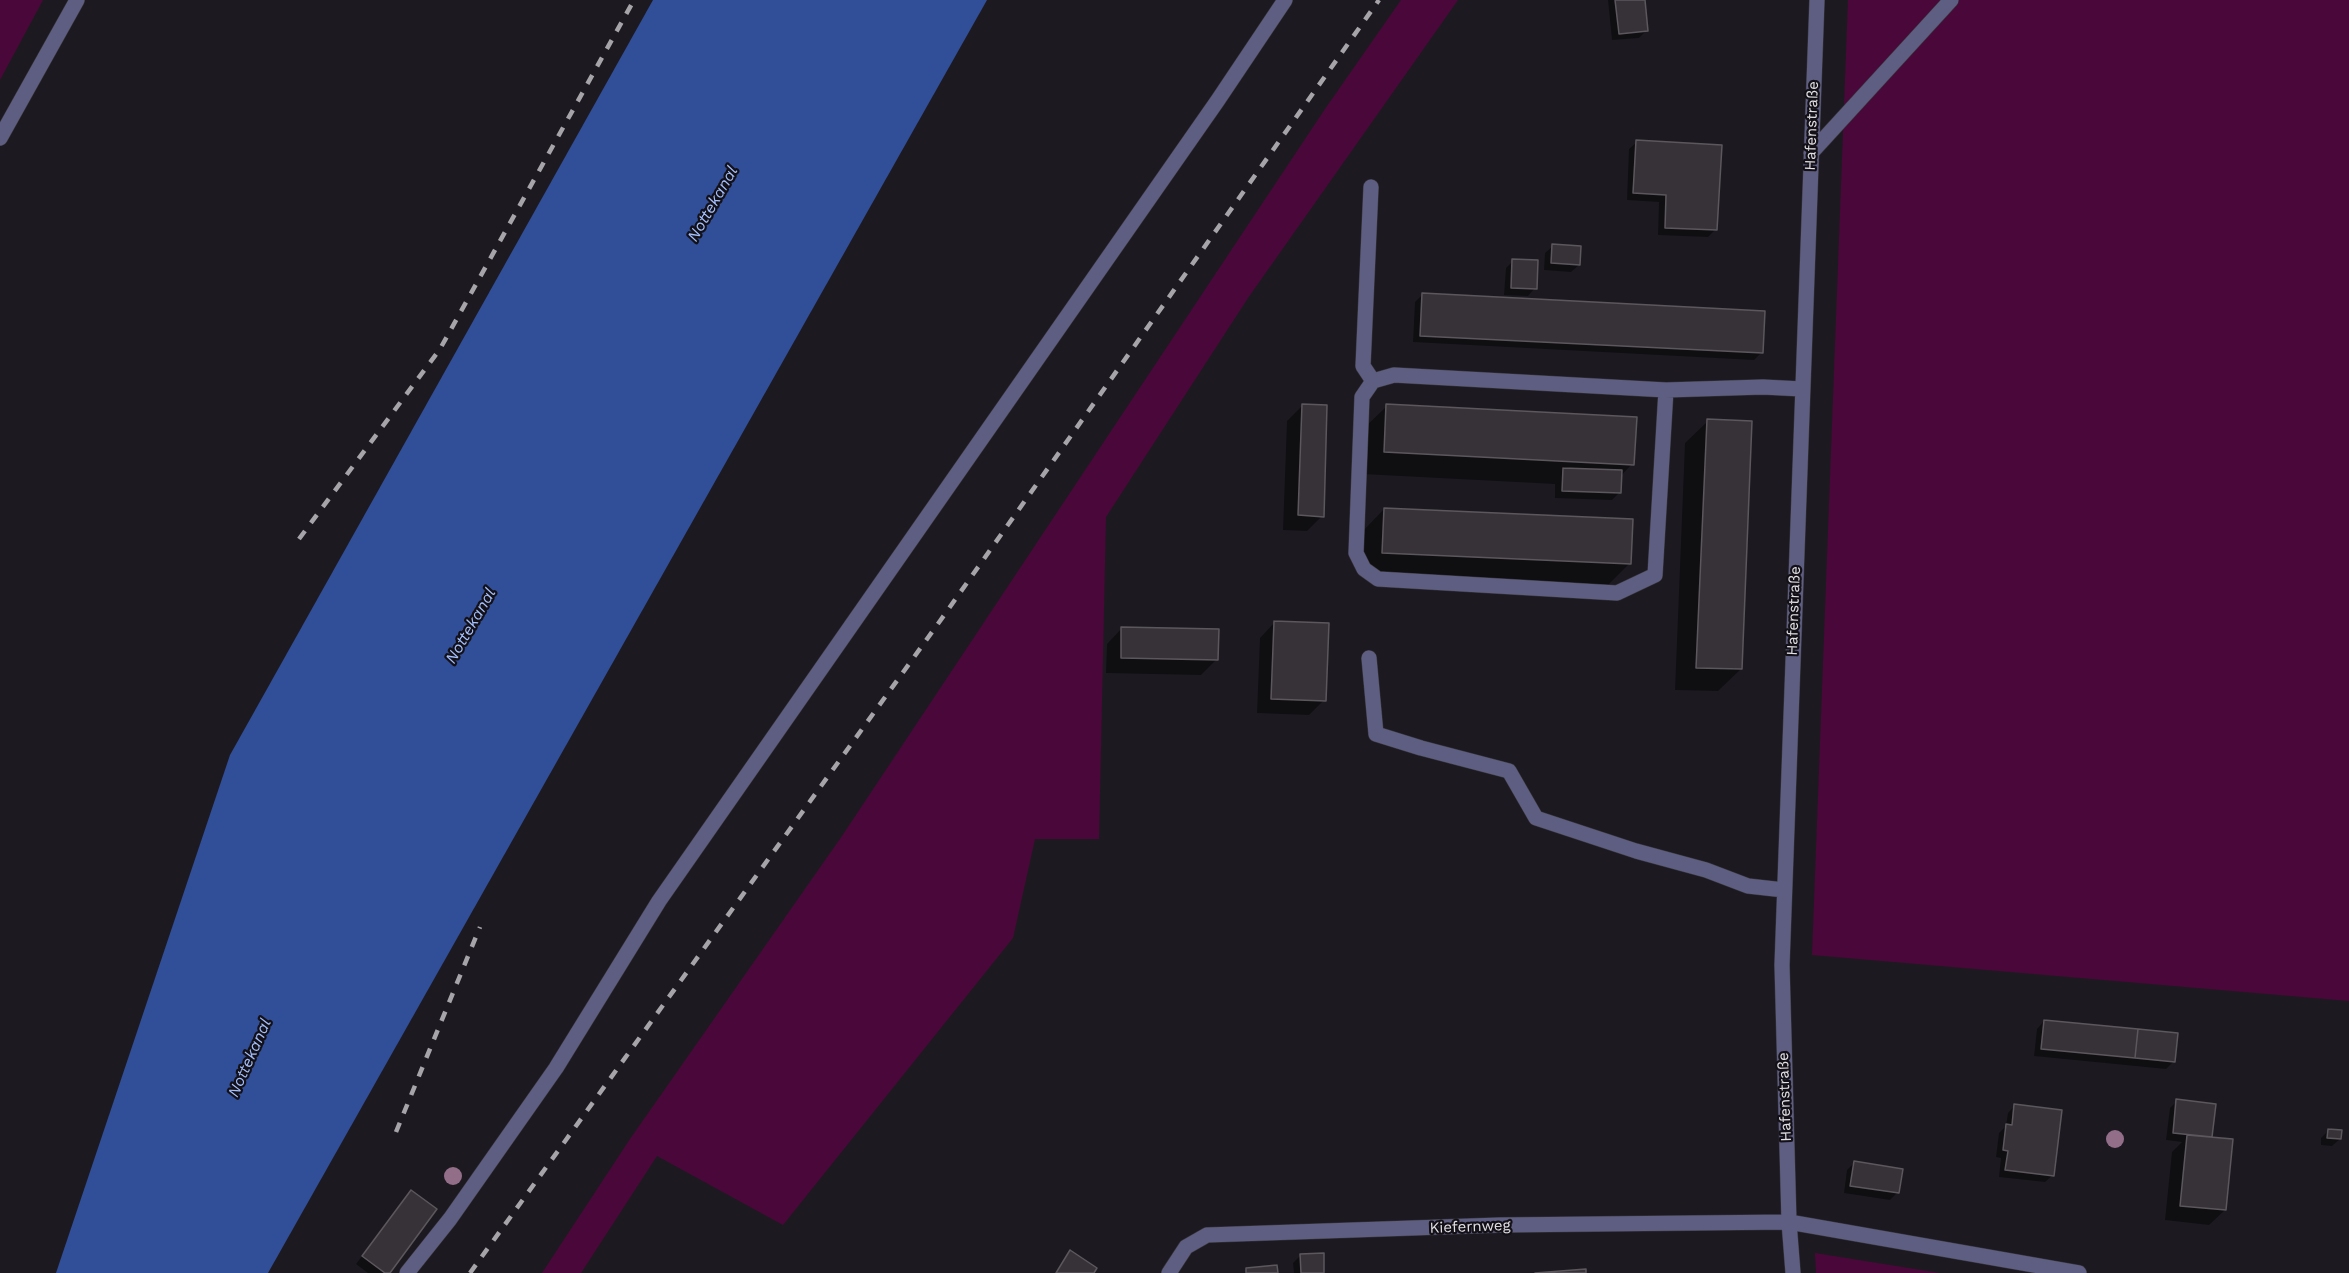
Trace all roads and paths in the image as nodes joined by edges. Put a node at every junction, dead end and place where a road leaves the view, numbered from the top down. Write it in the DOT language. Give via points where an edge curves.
graph roads {
  1 [pos="77,0"];
  2 [pos="1286,0"];
  3 [pos="1817,0"];
  4 [pos="1951,0"];
  5 [pos="0,138"];
  6 [pos="1811,153"];
  7 [pos="1371,187"];
  8 [pos="1373,381"];
  9 [pos="1802,389"];
  10 [pos="1666,390"];
  11 [pos="1369,658"];
  12 [pos="1784,890"];
  13 [pos="1789,1222"];
  14 [pos="407,1273"];
  15 [pos="1169,1273"];
  16 [pos="1792,1273"];
  17 [pos="2079,1273"];
  1 -- 5 [label="street"];
  2 -- 14 [label="street" via="660,901 556,1068 450,1219"];
  3 -- 6 [label="street, Hafenstraße"];
  4 -- 6 [label="street"];
  6 -- 9 [label="street, Hafenstraße"];
  7 -- 8 [label="street" via="1363,366"];
  8 -- 10 [label="street" via="1394,375"];
  8 -- 10 [label="street" via="1362,396 1356,553 1364,569 1378,579 1617,593 1655,575"];
  9 -- 10 [label="street"];
  9 -- 12 [label="street, Hafenstraße"];
  11 -- 12 [label="street" via="1376,734 1509,771 1536,818 1748,886"];
  12 -- 13 [label="street, Hafenstraße" via="1782,965"];
  13 -- 15 [label="street, Kiefernweg" via="1207,1234 1186,1247"];
  13 -- 16 [label="street, Hafenstraße"];
  13 -- 17 [label="street"];
}
